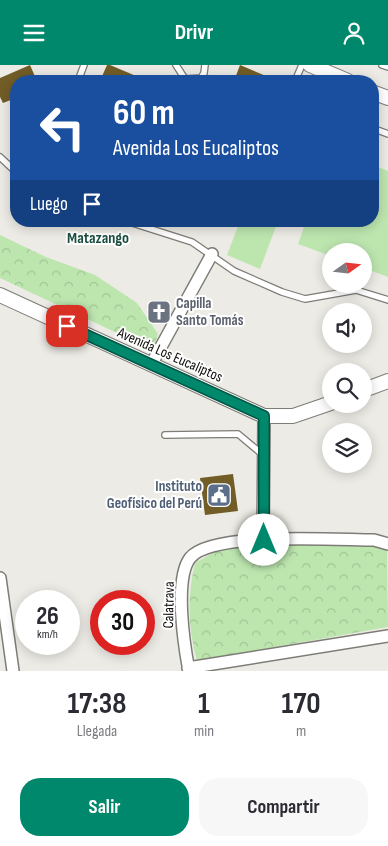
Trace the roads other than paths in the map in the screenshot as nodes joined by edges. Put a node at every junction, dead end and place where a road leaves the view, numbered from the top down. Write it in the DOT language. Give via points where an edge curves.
graph roads {
  1 [pos="310,65"];
  2 [pos="382,65"];
  3 [pos="388,67"];
  4 [pos="334,75"];
  5 [pos="0,157"];
  6 [pos="10,166"];
  7 [pos="145,227"];
  8 [pos="212,253"];
  9 [pos="0,295"];
  10 [pos="388,300"];
  11 [pos="151,365"];
  12 [pos="388,381"];
  13 [pos="372,387"];
  14 [pos="322,406"];
  15 [pos="264,416"];
  16 [pos="165,435"];
  17 [pos="264,456"];
  18 [pos="264,540"];
  19 [pos="388,544"];
  20 [pos="0,578"];
  21 [pos="388,636"];
  22 [pos="188,670"];
  23 [pos="13,671"];
  1 -- 4 [label="street"];
  2 -- 3 [label="lane"];
  5 -- 6 [label="lane"];
  7 -- 8 [label="lane" via="192,242"];
  8 -- 10 [label="lane" via="234,271 304,299 356,290"];
  8 -- 11 [label="street"];
  9 -- 11 [label="street, Avenida Los Eucaliptos"];
  11 -- 15 [label="street, Avenida Los Eucaliptos"];
  12 -- 13 [label="street"];
  14 -- 15 [label="street, Avenida Los Eucaliptos" via="293,416"];
  15 -- 17 [label="street"];
  16 -- 17 [label="lane" via="238,433"];
  17 -- 18 [label="street"];
  18 -- 19 [label="street, Calatrava" via="374,541"];
  18 -- 22 [label="street, Calatrava" via="208,547 191,557 186,566 182,605"];
  20 -- 23 [label="street"];
  21 -- 22 [label="street"];
}
